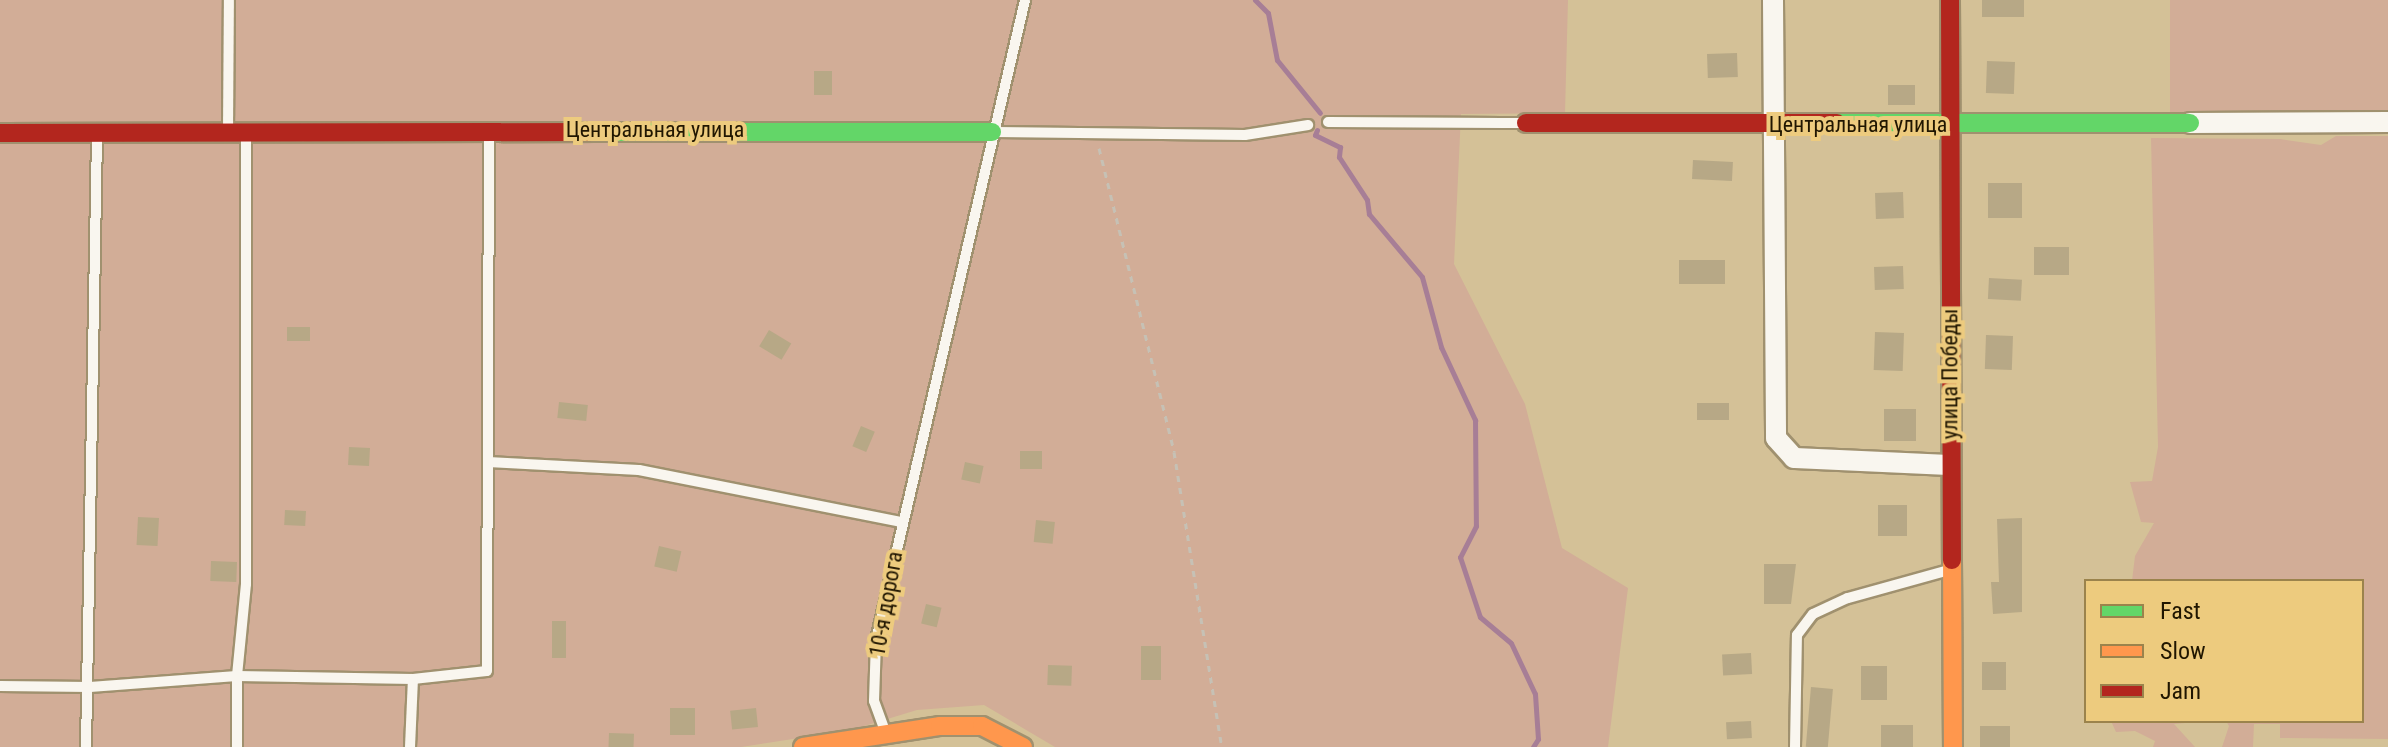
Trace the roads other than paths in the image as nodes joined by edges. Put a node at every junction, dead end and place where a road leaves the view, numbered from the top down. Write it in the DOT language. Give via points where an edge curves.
graph roads {
  1 [pos="229,0"];
  2 [pos="1025,0"];
  3 [pos="1773,0"];
  4 [pos="1950,0"];
  5 [pos="1328,122"];
  6 [pos="2388,122"];
  7 [pos="1526,123"];
  8 [pos="2190,123"];
  9 [pos="1308,125"];
  10 [pos="1950,125"];
  11 [pos="1775,126"];
  12 [pos="489,129"];
  13 [pos="992,132"];
  14 [pos="0,133"];
  15 [pos="97,134"];
  16 [pos="237,134"];
  17 [pos="488,462"];
  18 [pos="1950,465"];
  19 [pos="902,522"];
  20 [pos="1951,569"];
  21 [pos="237,676"];
  22 [pos="413,679"];
  23 [pos="0,686"];
  24 [pos="90,687"];
  25 [pos="885,733"];
  26 [pos="86,747"];
  27 [pos="237,747"];
  28 [pos="410,747"];
  29 [pos="803,747"];
  30 [pos="1023,747"];
  31 [pos="1795,747"];
  32 [pos="1953,747"];
  1 -- 16 [label="lane"];
  2 -- 13 [label="lane, 10-я дорога"];
  3 -- 11 [label="street"];
  4 -- 10 [label="street, улица Победы"];
  5 -- 7 [label="lane, Центральная улица"];
  6 -- 8 [label="street, Центральная улица"];
  7 -- 11 [label="street, Центральная улица"];
  8 -- 10 [label="street, Центральная улица"];
  9 -- 13 [label="lane, Центральная улица" via="1245,135"];
  10 -- 11 [label="street, Центральная улица"];
  10 -- 18 [label="street, улица Победы"];
  11 -- 18 [label="street" via="1776,438 1794,458"];
  12 -- 13 [label="street, Центральная улица"];
  12 -- 16 [label="street, Центральная улица"];
  12 -- 17 [label="lane"];
  13 -- 19 [label="lane, 10-я дорога"];
  14 -- 15 [label="street, Центральная улица"];
  15 -- 16 [label="street, Центральная улица"];
  15 -- 24 [label="lane"];
  16 -- 21 [label="lane" via="246,584"];
  17 -- 19 [label="lane" via="639,470"];
  17 -- 22 [label="lane" via="487,671"];
  18 -- 20 [label="street, улица Победы"];
  19 -- 25 [label="lane, 10-я дорога" via="876,640 874,701"];
  20 -- 31 [label="lane" via="1848,598 1813,614 1797,635"];
  20 -- 32 [label="street, улица Победы"];
  21 -- 22 [label="lane"];
  21 -- 24 [label="lane"];
  21 -- 27 [label="lane"];
  22 -- 28 [label="lane"];
  23 -- 24 [label="lane"];
  24 -- 26 [label="lane"];
  25 -- 29 [label="street"];
  25 -- 30 [label="street" via="982,726"];
}
